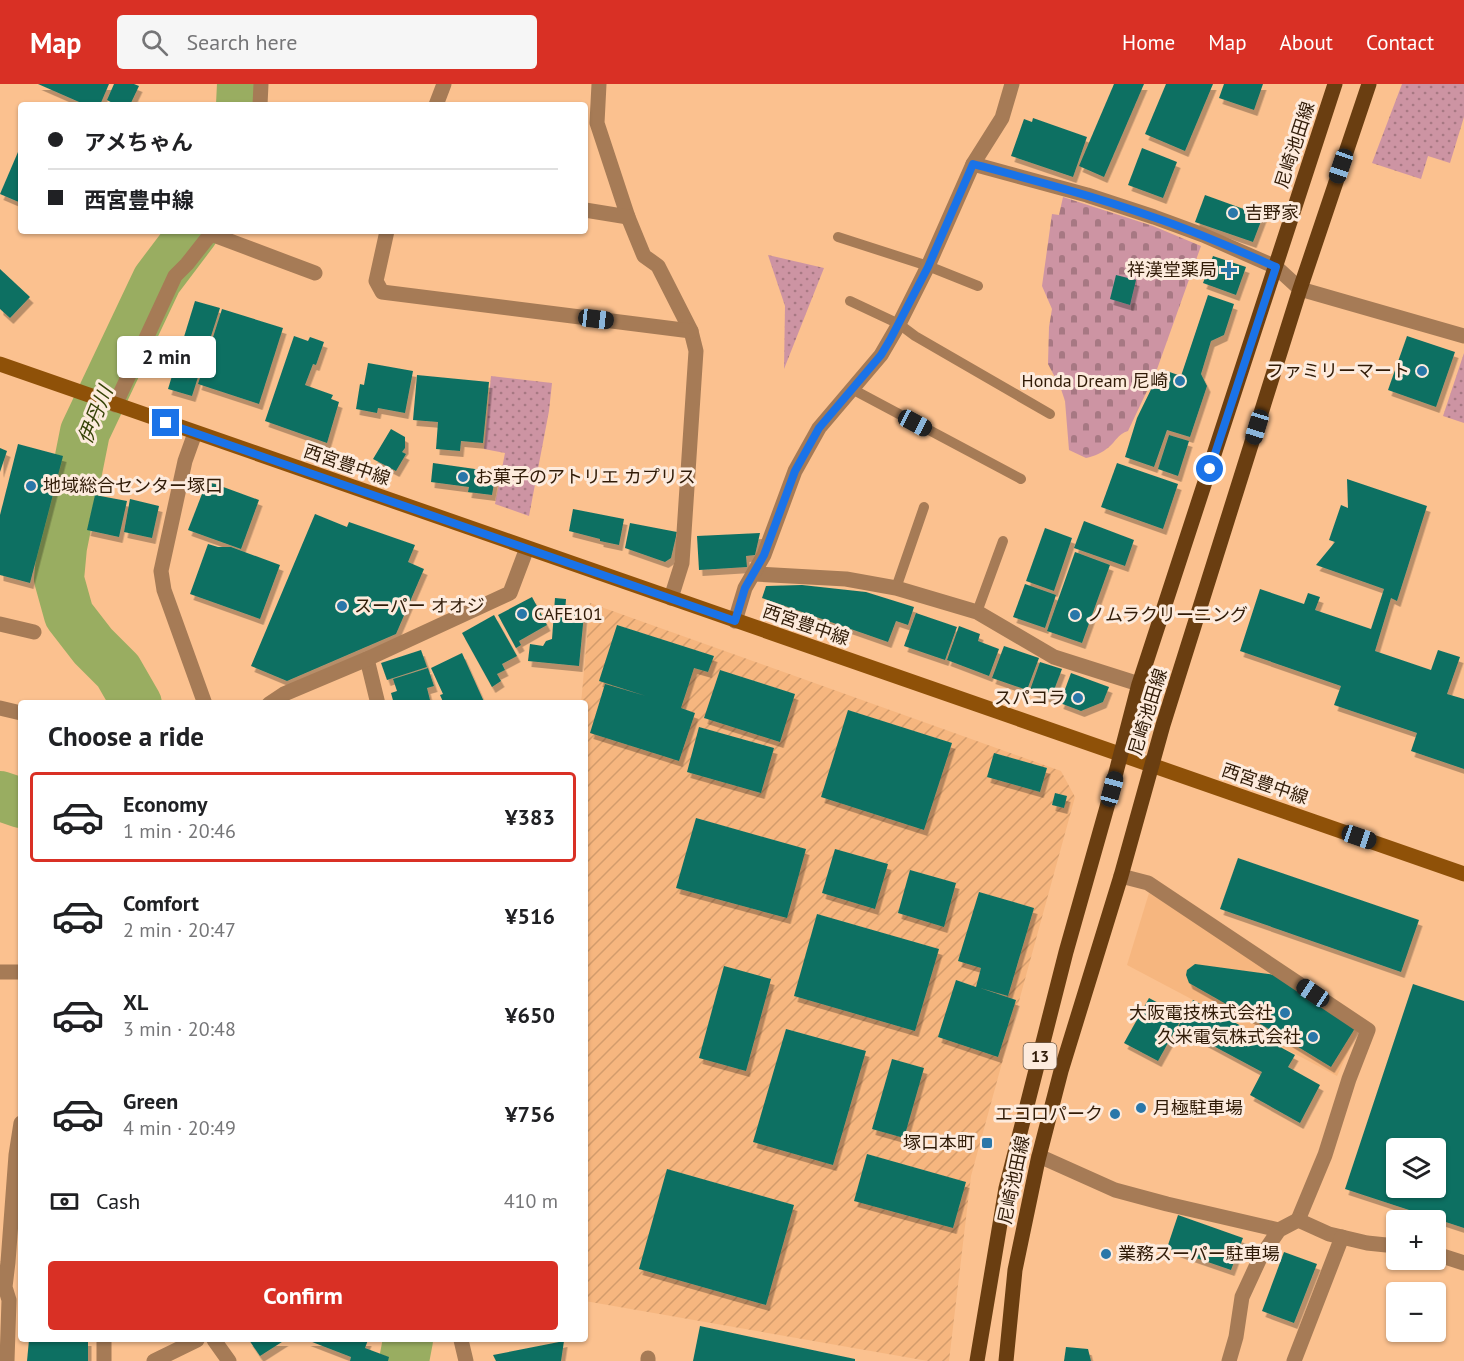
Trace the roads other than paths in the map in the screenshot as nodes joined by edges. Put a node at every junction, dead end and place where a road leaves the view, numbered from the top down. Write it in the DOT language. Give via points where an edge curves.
graph roads {
  1 [pos="261,84"];
  2 [pos="444,84"];
  3 [pos="598,84"];
  4 [pos="1012,84"];
  5 [pos="1335,84"];
  6 [pos="1369,84"];
  7 [pos="260,102"];
  8 [pos="437,102"];
  9 [pos="973,164"];
  10 [pos="588,210"];
  11 [pos="628,217"];
  12 [pos="210,234"];
  13 [pos="217,234"];
  14 [pos="386,234"];
  15 [pos="838,237"];
  16 [pos="928,267"];
  17 [pos="1276,267"];
  18 [pos="315,273"];
  19 [pos="978,286"];
  20 [pos="1299,289"];
  21 [pos="850,301"];
  22 [pos="899,324"];
  23 [pos="691,331"];
  24 [pos="1464,336"];
  25 [pos="0,364"];
  26 [pos="852,389"];
  27 [pos="112,404"];
  28 [pos="1050,414"];
  29 [pos="195,433"];
  30 [pos="1021,479"];
  31 [pos="924,507"];
  32 [pos="1003,541"];
  33 [pos="527,548"];
  34 [pos="755,574"];
  35 [pos="896,588"];
  36 [pos="671,598"];
  37 [pos="977,612"];
  38 [pos="735,621"];
  39 [pos="0,624"];
  40 [pos="34,632"];
  41 [pos="367,659"];
  42 [pos="1139,684"];
  43 [pos="204,700"];
  44 [pos="275,700"];
  45 [pos="377,700"];
  46 [pos="0,708"];
  47 [pos="18,712"];
  48 [pos="1121,754"];
  49 [pos="1152,765"];
  50 [pos="1464,873"];
  51 [pos="1121,876"];
  52 [pos="0,972"];
  53 [pos="18,972"];
  54 [pos="18,1142"];
  55 [pos="1038,1156"];
  56 [pos="1298,1220"];
  57 [pos="1279,1230"];
  58 [pos="1342,1237"];
  59 [pos="1386,1245"];
  60 [pos="1446,1257"];
  61 [pos="1464,1263"];
  62 [pos="2,1287"];
  63 [pos="104,1342"];
  64 [pos="193,1342"];
  65 [pos="215,1342"];
  66 [pos="461,1342"];
  67 [pos="7,1361"];
  68 [pos="104,1361"];
  69 [pos="154,1361"];
  70 [pos="229,1361"];
  71 [pos="466,1361"];
  72 [pos="977,1361"];
  73 [pos="1006,1361"];
  74 [pos="1229,1361"];
  75 [pos="1294,1361"];
  1 -- 7 [label="street"];
  2 -- 8 [label="street"];
  3 -- 11 [label="street" via="597,123"];
  4 -- 9 [label="street" via="1002,118"];
  5 -- 17 [label="main road, 尼崎池田線 / 13"];
  6 -- 20 [label="main road, 尼崎池田線 / 13"];
  9 -- 16 [label="street"];
  9 -- 17 [label="street" via="1154,217"];
  10 -- 11 [label="street"];
  11 -- 23 [label="street" via="644,256 658,266"];
  12 -- 27 [label="street" via="175,276"];
  13 -- 18 [label="street"];
  14 -- 23 [label="street" via="376,280 382,292"];
  15 -- 16 [label="lane"];
  16 -- 19 [label="lane"];
  16 -- 22 [label="street"];
  17 -- 20 [label="street"];
  17 -- 42 [label="main road, 尼崎池田線 / 13"];
  20 -- 24 [label="street"];
  20 -- 49 [label="main road, 尼崎池田線 / 13"];
  21 -- 22 [label="lane"];
  22 -- 26 [label="street" via="881,355"];
  22 -- 28 [label="lane"];
  23 -- 36 [label="street" via="696,351 682,563"];
  25 -- 27 [label="main road, 西宮豊中線"];
  26 -- 30 [label="lane"];
  26 -- 34 [label="street" via="819,428 795,471"];
  27 -- 29 [label="main road, 西宮豊中線"];
  29 -- 33 [label="main road, 西宮豊中線"];
  29 -- 43 [label="street" via="185,461 161,571 164,590"];
  31 -- 35 [label="lane"];
  32 -- 37 [label="lane"];
  33 -- 36 [label="main road, 西宮豊中線"];
  33 -- 41 [label="street" via="510,593"];
  34 -- 35 [label="street" via="846,579"];
  34 -- 38 [label="street" via="745,588"];
  35 -- 37 [label="street"];
  36 -- 38 [label="main road, 西宮豊中線"];
  37 -- 42 [label="street" via="1054,657"];
  38 -- 48 [label="main road, 西宮豊中線"];
  39 -- 40 [label="street"];
  41 -- 44 [label="street"];
  41 -- 45 [label="street"];
  42 -- 48 [label="main road, 尼崎池田線 / 13"];
  46 -- 47 [label="street"];
  48 -- 49 [label="main road, 西宮豊中線"];
  48 -- 72 [label="main road, 尼崎池田線 / 13" via="1006,1188"];
  49 -- 50 [label="main road, 西宮豊中線"];
  49 -- 51 [label="main road, 尼崎池田線 / 13"];
  51 -- 55 [label="main road, 尼崎池田線 / 13"];
  51 -- 56 [label="street" via="1148,883 1368,1030"];
  52 -- 53 [label="street"];
  54 -- 62 [label="street"];
  55 -- 57 [label="street" via="1115,1190"];
  55 -- 73 [label="main road, 尼崎池田線 / 13" via="1016,1270"];
  56 -- 57 [label="street"];
  56 -- 58 [label="street"];
  57 -- 74 [label="street" via="1260,1258 1242,1297"];
  58 -- 59 [label="street"];
  58 -- 75 [label="street"];
  60 -- 61 [label="street"];
  62 -- 67 [label="street" via="9,1300"];
  63 -- 68 [label="street"];
  64 -- 69 [label="street"];
  65 -- 70 [label="street"];
  66 -- 71 [label="street"];
}
